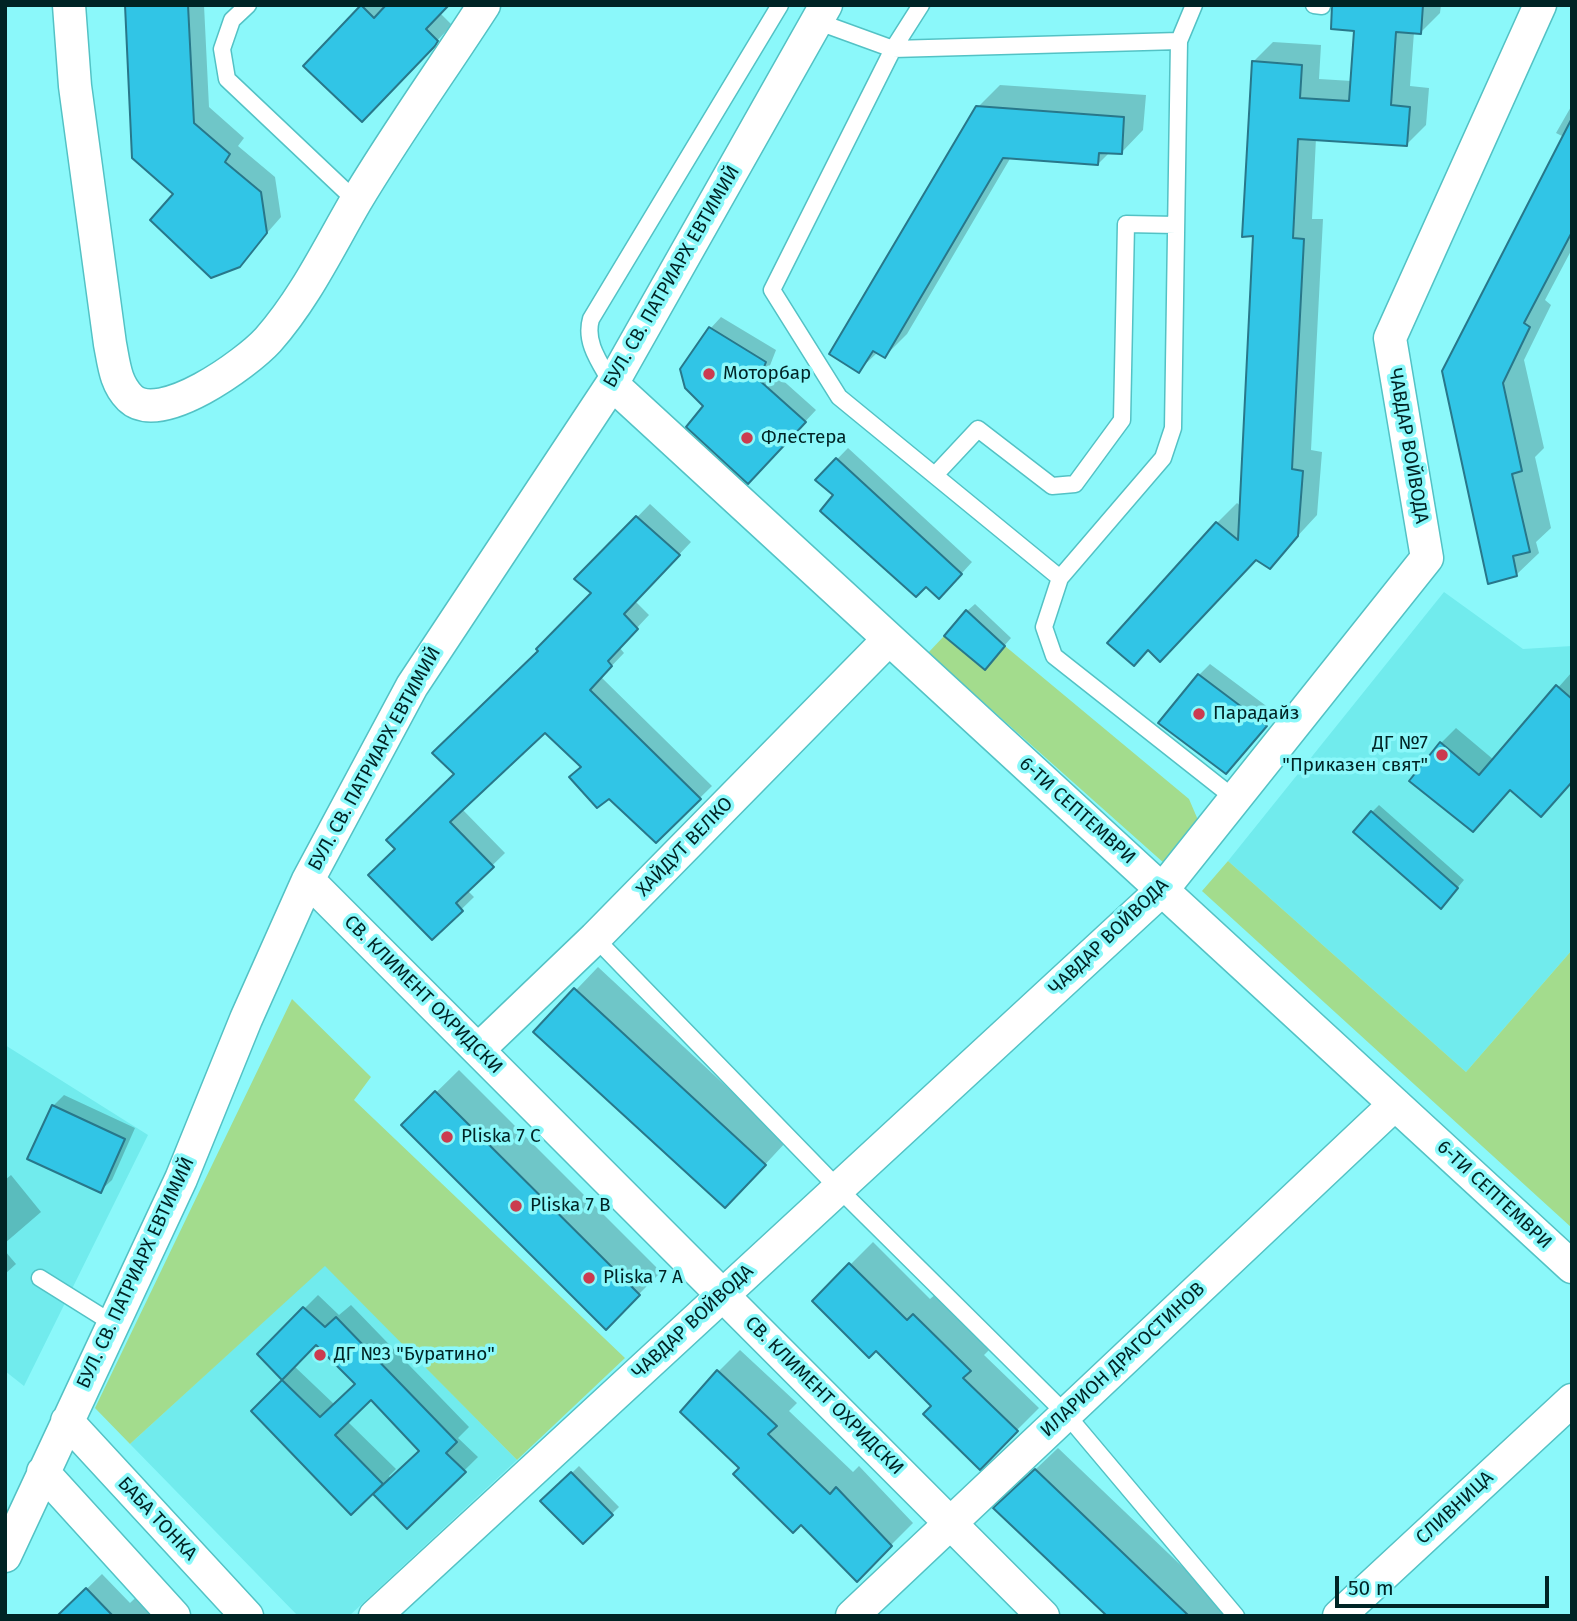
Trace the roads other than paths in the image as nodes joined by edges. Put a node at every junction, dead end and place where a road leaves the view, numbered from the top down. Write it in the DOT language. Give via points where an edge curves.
graph roads {
  1 [pos="69,5"];
  2 [pos="248,5"];
  3 [pos="484,5"];
  4 [pos="780,5"];
  5 [pos="921,5"];
  6 [pos="1194,5"];
  7 [pos="1314,5"];
  8 [pos="1541,5"];
  9 [pos="1322,6"];
  10 [pos="821,13"];
  11 [pos="1179,41"];
  12 [pos="893,49"];
  13 [pos="356,201"];
  14 [pos="1176,225"];
  15 [pos="612,384"];
  16 [pos="935,475"];
  17 [pos="1060,578"];
  18 [pos="888,639"];
  19 [pos="1234,798"];
  20 [pos="308,880"];
  21 [pos="1163,889"];
  22 [pos="595,939"];
  23 [pos="478,1050"];
  24 [pos="1395,1104"];
  25 [pos="838,1188"];
  26 [pos="1572,1267"];
  27 [pos="40,1278"];
  28 [pos="723,1295"];
  29 [pos="112,1323"];
  30 [pos="1572,1400"];
  31 [pos="1066,1414"];
  32 [pos="67,1421"];
  33 [pos="43,1472"];
  34 [pos="951,1523"];
  35 [pos="5,1556"];
  36 [pos="174,1616"];
  37 [pos="247,1616"];
  38 [pos="374,1616"];
  39 [pos="852,1616"];
  40 [pos="1043,1616"];
  41 [pos="1236,1616"];
  42 [pos="1339,1616"];
  1 -- 13 [label="street" via="75,86 110,345 117,379 131,399 144,406 169,403 207,386 257,349 297,304"];
  2 -- 13 [label="lane" via="232,20 222,49 227,79"];
  3 -- 13 [label="street"];
  4 -- 15 [label="lane" via="591,319 590,343"];
  5 -- 12 [label="lane"];
  6 -- 11 [label="lane"];
  7 -- 9 [label="lane"];
  8 -- 19 [label="street, ЧАВДАР ВОЙВОДА" via="1390,338 1427,558"];
  10 -- 12 [label="lane"];
  10 -- 15 [label="street, БУЛ. СВ. ПАТРИАРХ ЕВТИМИЙ"];
  11 -- 12 [label="lane"];
  11 -- 14 [label="lane"];
  12 -- 16 [label="lane" via="772,290 839,397"];
  14 -- 16 [label="lane" via="1126,224 1122,420 1075,484 1052,486 978,429"];
  14 -- 17 [label="lane" via="1172,428 1163,458"];
  15 -- 18 [label="street, 6-ТИ СЕПТЕМВРИ"];
  15 -- 20 [label="street, БУЛ. СВ. ПАТРИАРХ ЕВТИМИЙ" via="412,686"];
  16 -- 17 [label="lane"];
  17 -- 19 [label="lane" via="1044,627 1054,656"];
  18 -- 21 [label="street, 6-ТИ СЕПТЕМВРИ"];
  18 -- 22 [label="street, ХАЙДУТ ВЕЛКО"];
  19 -- 21 [label="street, ЧАВДАР ВОЙВОДА"];
  20 -- 23 [label="street, СВ. КЛИМЕНТ ОХРИДСКИ"];
  20 -- 29 [label="street, БУЛ. СВ. ПАТРИАРХ ЕВТИМИЙ" via="181,1179"];
  21 -- 24 [label="street, 6-ТИ СЕПТЕМВРИ"];
  21 -- 25 [label="street, ЧАВДАР ВОЙВОДА"];
  22 -- 23 [label="street, ХАЙДУТ ВЕЛКО"];
  22 -- 25 [label="lane"];
  23 -- 28 [label="street, СВ. КЛИМЕНТ ОХРИДСКИ"];
  24 -- 26 [label="street, 6-ТИ СЕПТЕМВРИ"];
  24 -- 31 [label="street, ИЛАРИОН ДРАГОСТИНОВ"];
  25 -- 28 [label="street, ЧАВДАР ВОЙВОДА"];
  25 -- 31 [label="lane"];
  27 -- 29 [label="lane"];
  28 -- 34 [label="street, СВ. КЛИМЕНТ ОХРИДСКИ"];
  28 -- 38 [label="street, ЧАВДАР ВОЙВОДА"];
  29 -- 32 [label="street, БУЛ. СВ. ПАТРИАРХ ЕВТИМИЙ"];
  30 -- 42 [label="street, СЛИВНИЦА"];
  31 -- 34 [label="street, ИЛАРИОН ДРАГОСТИНОВ"];
  31 -- 41 [label="lane"];
  32 -- 33 [label="street, БУЛ. СВ. ПАТРИАРХ ЕВТИМИЙ"];
  32 -- 37 [label="street, БАБА ТОНКА"];
  33 -- 35 [label="street, БУЛ. СВ. ПАТРИАРХ ЕВТИМИЙ"];
  33 -- 36 [label="street"];
  34 -- 39 [label="street, ИЛАРИОН ДРАГОСТИНОВ"];
  34 -- 40 [label="street, СВ. КЛИМЕНТ ОХРИДСКИ"];
}
